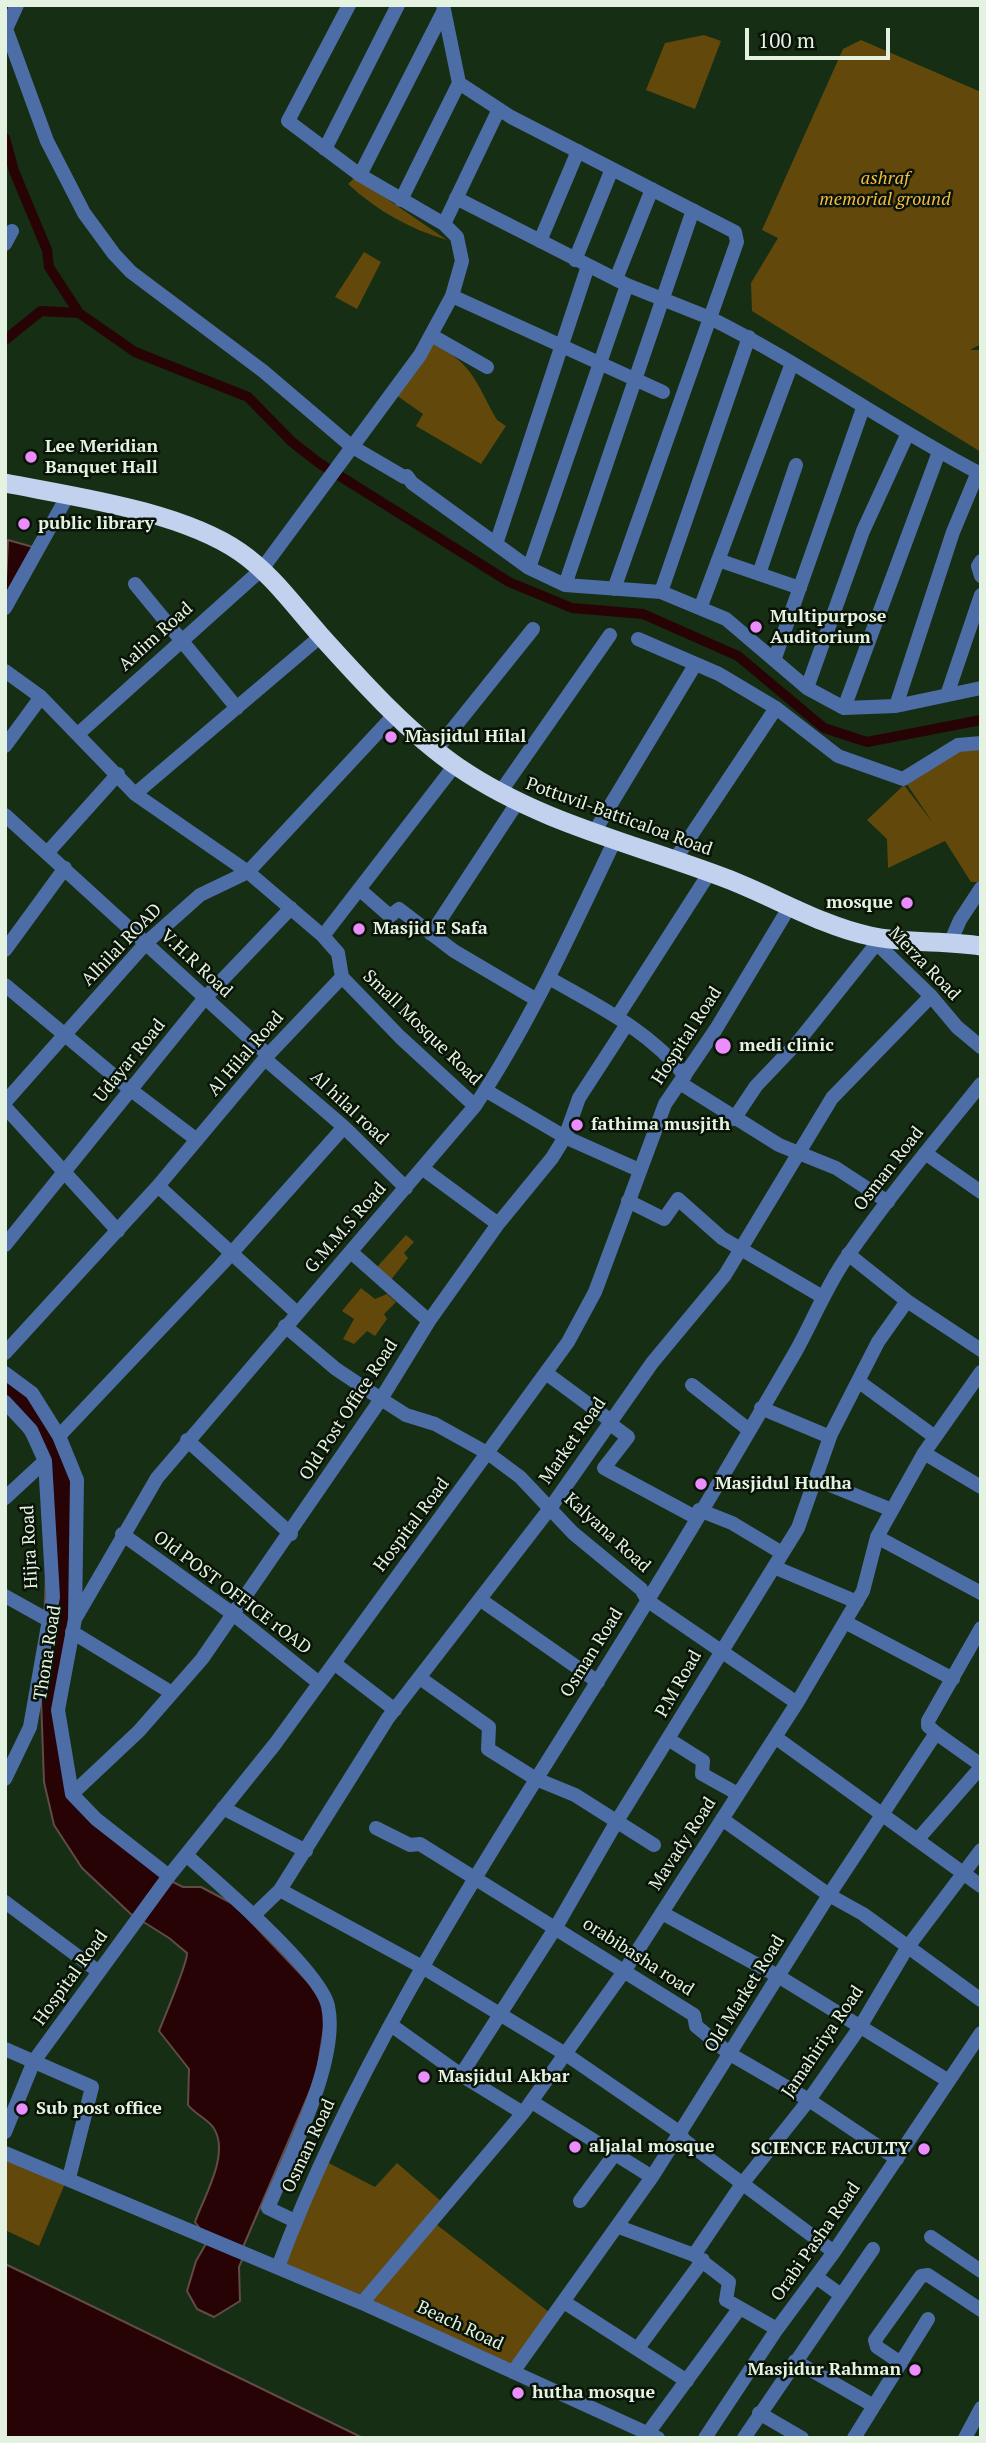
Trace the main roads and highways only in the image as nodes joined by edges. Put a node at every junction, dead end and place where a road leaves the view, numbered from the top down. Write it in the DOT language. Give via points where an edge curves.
graph roads {
  1 [pos="5,483"];
  2 [pos="981,946"];
  1 -- 2 [label="highway, Pottuvil-Batticaloa Road" via="200,531 239,551 262,569 354,673 436,750 508,798 614,842 710,872 873,939"];
}
